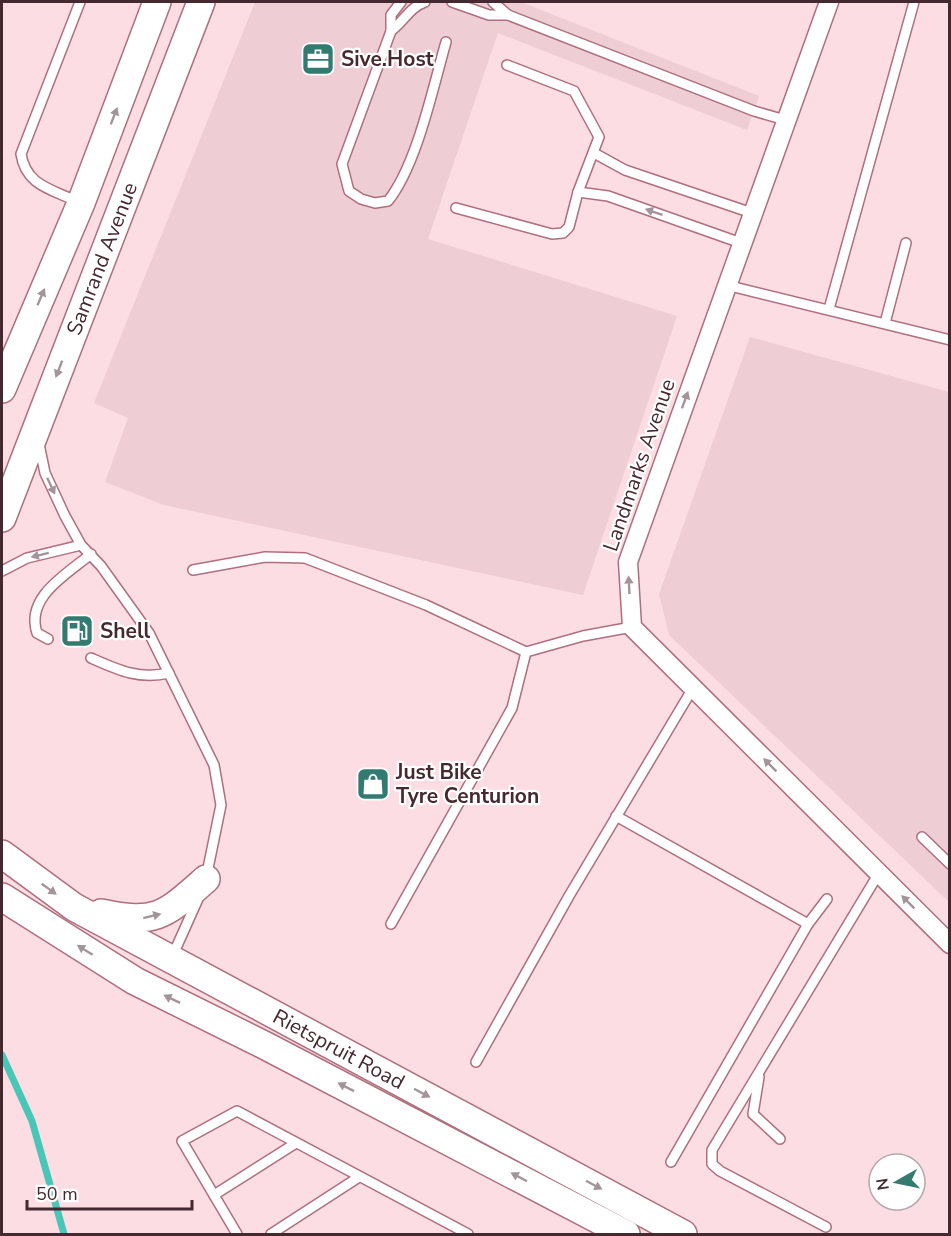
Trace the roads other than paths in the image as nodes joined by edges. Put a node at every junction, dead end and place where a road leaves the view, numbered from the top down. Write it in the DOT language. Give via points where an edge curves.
graph roads {
  1 [pos="80,2"];
  2 [pos="157,2"];
  3 [pos="201,2"];
  4 [pos="401,2"];
  5 [pos="425,2"];
  6 [pos="452,2"];
  7 [pos="493,2"];
  8 [pos="829,2"];
  9 [pos="914,2"];
  10 [pos="508,15"];
  11 [pos="392,31"];
  12 [pos="446,42"];
  13 [pos="178,62"];
  14 [pos="507,65"];
  15 [pos="785,120"];
  16 [pos="594,153"];
  17 [pos="578,192"];
  18 [pos="81,203"];
  19 [pos="456,208"];
  20 [pos="752,213"];
  21 [pos="741,243"];
  22 [pos="906,243"];
  23 [pos="726,285"];
  24 [pos="829,309"];
  25 [pos="885,323"];
  26 [pos="950,340"];
  27 [pos="2,389"];
  28 [pos="36,429"];
  29 [pos="2,518"];
  30 [pos="81,544"];
  31 [pos="91,554"];
  32 [pos="193,570"];
  33 [pos="2,571"];
  34 [pos="632,627"];
  35 [pos="48,639"];
  36 [pos="526,652"];
  37 [pos="91,658"];
  38 [pos="169,673"];
  39 [pos="693,688"];
  40 [pos="616,816"];
  41 [pos="922,837"];
  42 [pos="2,854"];
  43 [pos="950,864"];
  44 [pos="879,873"];
  45 [pos="206,879"];
  46 [pos="2,897"];
  47 [pos="827,899"];
  48 [pos="74,907"];
  49 [pos="391,924"];
  50 [pos="808,924"];
  51 [pos="950,944"];
  52 [pos="172,958"];
  53 [pos="266,1046"];
  54 [pos="476,1062"];
  55 [pos="759,1071"];
  56 [pos="780,1139"];
  57 [pos="296,1143"];
  58 [pos="671,1162"];
  59 [pos="360,1177"];
  60 [pos="214,1195"];
  61 [pos="826,1227"];
  62 [pos="237,1234"];
  63 [pos="271,1234"];
  64 [pos="468,1234"];
  65 [pos="626,1234"];
  66 [pos="683,1234"];
  1 -- 18 [label="lane" via="21,154 23,169 30,178"];
  18 -- 2 [label="street, Samrand Avenue, one-way"];
  3 -- 13 [label="street, Samrand Avenue"];
  4 -- 11 [label="lane" via="391,15"];
  5 -- 11 [label="lane" via="411,10"];
  6 -- 10 [label="lane" via="489,15"];
  7 -- 10 [label="lane"];
  8 -- 15 [label="street, Landmarks Avenue"];
  9 -- 24 [label="lane"];
  10 -- 15 [label="lane"];
  11 -- 12 [label="lane" via="342,164 349,191 375,203 388,201 396,191 418,136"];
  13 -- 18 [label="street" via="156,90 110,192 103,201"];
  13 -- 28 [label="street, Samrand Avenue, one-way"];
  14 -- 16 [label="lane" via="574,91 599,137"];
  15 -- 20 [label="street, Landmarks Avenue"];
  16 -- 17 [label="lane"];
  16 -- 20 [label="lane" via="625,170"];
  17 -- 19 [label="lane" via="569,227 563,233 552,234"];
  21 -- 17 [label="lane, one-way" via="608,196"];
  27 -- 18 [label="street, Samrand Avenue, one-way"];
  20 -- 21 [label="street, Landmarks Avenue"];
  21 -- 23 [label="street, Landmarks Avenue"];
  22 -- 25 [label="lane"];
  23 -- 24 [label="lane"];
  34 -- 23 [label="street, Landmarks Avenue, one-way" via="628,562"];
  24 -- 25 [label="lane"];
  25 -- 26 [label="lane"];
  28 -- 29 [label="street, Samrand Avenue"];
  28 -- 30 [label="lane, one-way" via="45,473"];
  30 -- 31 [label="lane"];
  30 -- 33 [label="lane, one-way" via="27,558"];
  31 -- 35 [label="lane" via="40,599 33,622 37,633"];
  31 -- 38 [label="lane" via="148,633"];
  32 -- 36 [label="lane" via="265,556 305,558 426,605"];
  34 -- 36 [label="lane"];
  34 -- 39 [label="street"];
  36 -- 49 [label="lane" via="512,708"];
  37 -- 38 [label="lane" via="138,676"];
  38 -- 45 [label="lane" via="214,765 221,805"];
  39 -- 40 [label="lane"];
  44 -- 39 [label="street, one-way"];
  40 -- 50 [label="lane"];
  40 -- 54 [label="lane"];
  41 -- 43 [label="lane"];
  42 -- 48 [label="street, Rietspruit Road, one-way"];
  51 -- 44 [label="street, one-way"];
  44 -- 55 [label="lane"];
  48 -- 45 [label="street, one-way" via="143,919 166,913"];
  45 -- 52 [label="lane"];
  53 -- 46 [label="street, Rietspruit Road, one-way" via="135,981"];
  47 -- 50 [label="lane"];
  48 -- 52 [label="street, Rietspruit Road"];
  50 -- 58 [label="lane"];
  52 -- 53 [label="street" via="181,976 195,989 244,1017"];
  52 -- 66 [label="street, Rietspruit Road, one-way"];
  65 -- 53 [label="street, Rietspruit Road, one-way"];
  55 -- 56 [label="lane" via="753,1114"];
  55 -- 61 [label="lane" via="712,1150 712,1164"];
  57 -- 59 [label="lane"];
  57 -- 60 [label="lane"];
  57 -- 60 [label="lane" via="237,1111 182,1141"];
  59 -- 63 [label="lane"];
  59 -- 64 [label="lane"];
  60 -- 62 [label="lane"];
}
